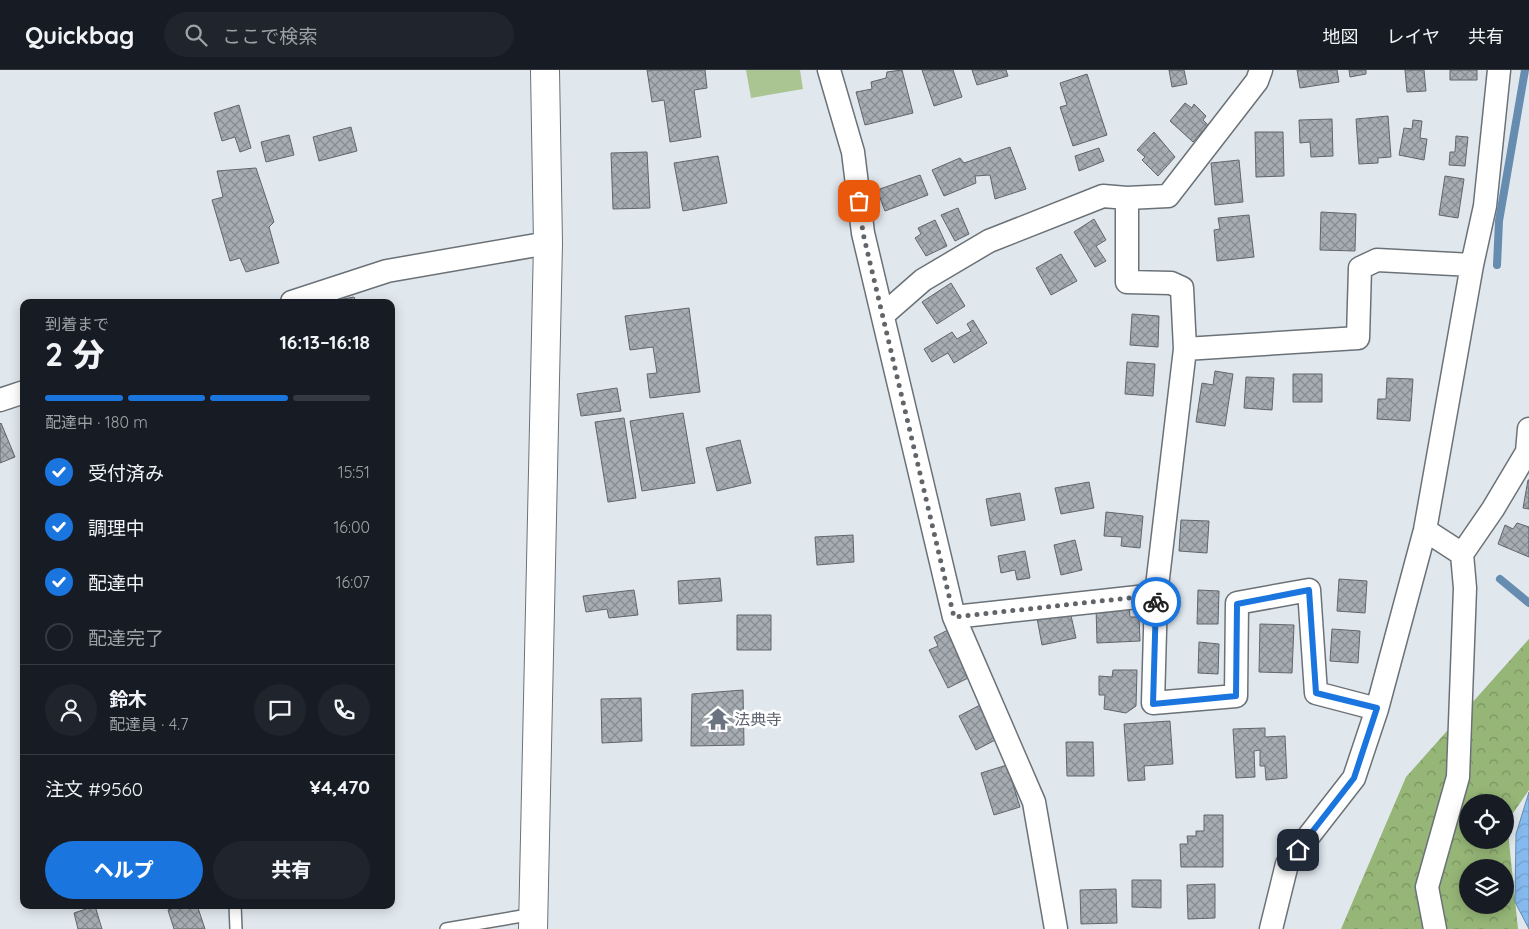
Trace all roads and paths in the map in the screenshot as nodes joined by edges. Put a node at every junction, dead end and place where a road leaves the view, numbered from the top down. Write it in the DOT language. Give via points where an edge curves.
graph roads {
  1 [pos="545,70"];
  2 [pos="828,70"];
  3 [pos="1261,70"];
  4 [pos="1499,70"];
  5 [pos="1127,198"];
  6 [pos="548,242"];
  7 [pos="1472,265"];
  8 [pos="301,299"];
  9 [pos="882,315"];
  10 [pos="1185,349"];
  11 [pos="20,393"];
  12 [pos="0,400"];
  13 [pos="1529,429"];
  14 [pos="1425,530"];
  15 [pos="1462,554"];
  16 [pos="1156,595"];
  17 [pos="954,617"];
  18 [pos="1377,708"];
  19 [pos="235,909"];
  20 [pos="534,922"];
  21 [pos="236,929"];
  22 [pos="446,929"];
  23 [pos="1056,929"];
  24 [pos="1271,929"];
  25 [pos="1435,929"];
  1 -- 6 [label="street"];
  2 -- 9 [label="street" via="853,152 863,233"];
  3 -- 5 [label="street" via="1257,81 1168,196"];
  4 -- 7 [label="street" via="1485,206"];
  5 -- 9 [label="street" via="1103,196 989,241 923,280"];
  5 -- 10 [label="street" via="1127,282 1170,283 1182,288"];
  6 -- 8 [label="street" via="388,270"];
  6 -- 20 [label="street"];
  7 -- 10 [label="street" via="1377,260 1360,268 1358,338"];
  7 -- 14 [label="street"];
  9 -- 17 [label="street"];
  10 -- 16 [label="street"];
  11 -- 12 [label="street"];
  13 -- 15 [label="street" via="1527,452"];
  14 -- 15 [label="street"];
  14 -- 18 [label="street"];
  15 -- 25 [label="street" via="1465,588 1458,778 1426,887"];
  16 -- 17 [label="street"];
  16 -- 18 [label="street" via="1153,704 1236,696 1237,604 1309,590 1316,693"];
  17 -- 23 [label="street" via="1034,802"];
  18 -- 24 [label="street" via="1354,778 1287,864"];
  19 -- 21 [label="lane"];
  20 -- 22 [label="lane"];
}
